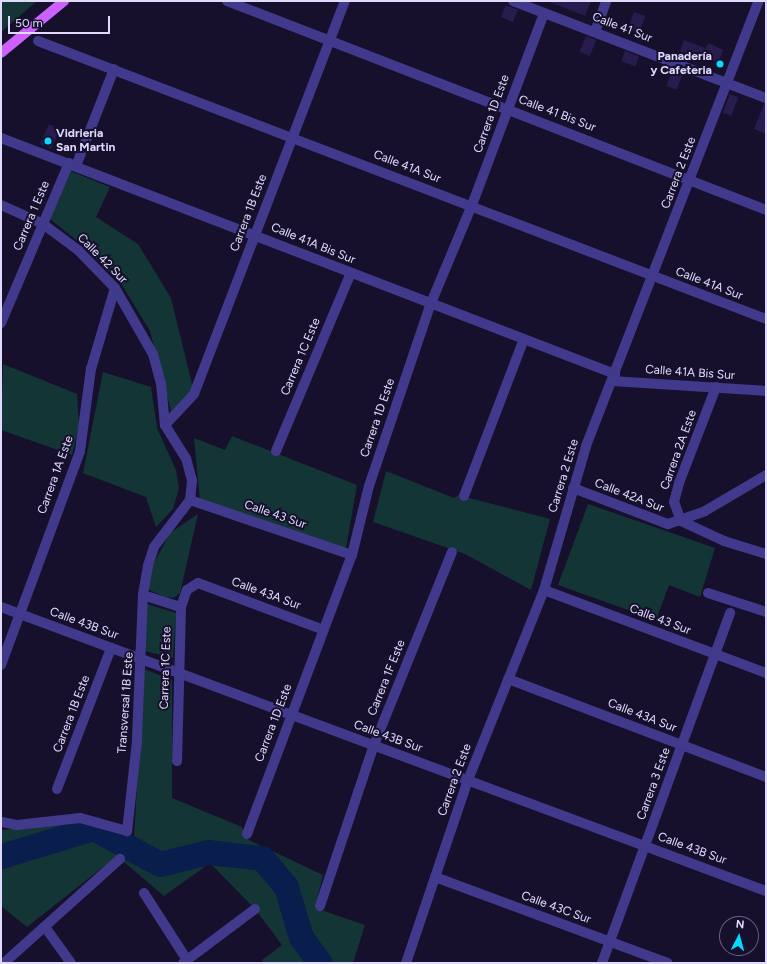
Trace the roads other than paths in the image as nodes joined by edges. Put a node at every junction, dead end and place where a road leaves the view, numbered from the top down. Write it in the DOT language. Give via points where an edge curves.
graph roads {
  1 [pos="64,1"];
  2 [pos="227,1"];
  3 [pos="345,1"];
  4 [pos="513,1"];
  5 [pos="606,1"];
  6 [pos="759,1"];
  7 [pos="544,13"];
  8 [pos="595,32"];
  9 [pos="329,40"];
  10 [pos="38,41"];
  11 [pos="1,52"];
  12 [pos="114,69"];
  13 [pos="728,82"];
  14 [pos="766,98"];
  15 [pos="507,109"];
  16 [pos="292,137"];
  17 [pos="1,138"];
  18 [pos="72,165"];
  19 [pos="690,180"];
  20 [pos="1,205"];
  21 [pos="472,205"];
  22 [pos="766,210"];
  23 [pos="43,224"];
  24 [pos="254,235"];
  25 [pos="350,273"];
  26 [pos="654,276"];
  27 [pos="115,288"];
  28 [pos="431,303"];
  29 [pos="766,320"];
  30 [pos="1,324"];
  31 [pos="524,339"];
  32 [pos="613,378"];
  33 [pos="716,388"];
  34 [pos="766,391"];
  35 [pos="165,425"];
  36 [pos="276,451"];
  37 [pos="766,475"];
  38 [pos="573,488"];
  39 [pos="464,496"];
  40 [pos="190,500"];
  41 [pos="681,521"];
  42 [pos="452,552"];
  43 [pos="766,554"];
  44 [pos="352,555"];
  45 [pos="198,583"];
  46 [pos="544,590"];
  47 [pos="708,593"];
  48 [pos="143,595"];
  49 [pos="1,607"];
  50 [pos="181,607"];
  51 [pos="766,612"];
  52 [pos="730,613"];
  53 [pos="20,614"];
  54 [pos="324,630"];
  55 [pos="111,648"];
  56 [pos="715,654"];
  57 [pos="142,660"];
  58 [pos="1,665"];
  59 [pos="178,673"];
  60 [pos="766,673"];
  61 [pos="508,679"];
  62 [pos="291,715"];
  63 [pos="374,745"];
  64 [pos="682,745"];
  65 [pos="177,761"];
  66 [pos="766,777"];
  67 [pos="468,780"];
  68 [pos="57,789"];
  69 [pos="1,822"];
  70 [pos="247,834"];
  71 [pos="645,846"];
  72 [pos="120,859"];
  73 [pos="435,877"];
  74 [pos="766,891"];
  75 [pos="144,893"];
  76 [pos="320,906"];
  77 [pos="255,909"];
  78 [pos="45,926"];
  79 [pos="610,942"];
  80 [pos="185,962"];
  81 [pos="4,963"];
  82 [pos="72,963"];
  83 [pos="406,963"];
  84 [pos="602,963"];
  85 [pos="668,963"];
  1 -- 11 [label="main road"];
  2 -- 9 [label="street, Calle 41 Bis Sur"];
  3 -- 9 [label="street, Carrera 1B Este"];
  4 -- 7 [label="street, Calle 41 Sur"];
  5 -- 8 [label="street"];
  6 -- 13 [label="street, Carrera 2 Este"];
  7 -- 8 [label="street, Calle 41 Sur"];
  7 -- 15 [label="street, Carrera 1D Este"];
  8 -- 13 [label="street, Calle 41 Sur"];
  9 -- 15 [label="street, Calle 41 Bis Sur"];
  9 -- 16 [label="street, Carrera 1B Este"];
  10 -- 12 [label="street, Calle 41A Sur"];
  12 -- 16 [label="street, Calle 41A Sur"];
  12 -- 18 [label="street, Carrera 1 Este"];
  13 -- 14 [label="street, Calle 41 Sur"];
  13 -- 19 [label="street, Carrera 2 Este"];
  15 -- 19 [label="street, Calle 41 Bis Sur"];
  15 -- 21 [label="street, Carrera 1D Este"];
  16 -- 21 [label="street, Calle 41A Sur"];
  16 -- 24 [label="street, Carrera 1B Este"];
  17 -- 18 [label="street, Calle 41A Bis Sur"];
  18 -- 23 [label="street, Carrera 1 Este"];
  18 -- 24 [label="street, Calle 41A Bis Sur"];
  19 -- 22 [label="street, Calle 41 Bis Sur"];
  19 -- 26 [label="street, Carrera 2 Este"];
  20 -- 23 [label="street, Calle 42 Sur"];
  21 -- 26 [label="street, Calle 41A Sur"];
  21 -- 28 [label="street, Carrera 1D Este"];
  23 -- 27 [label="street, Calle 42 Sur" via="78,250"];
  23 -- 30 [label="street, Carrera 1 Este"];
  24 -- 25 [label="street, Calle 41A Bis Sur"];
  24 -- 35 [label="street, Carrera 1B Este" via="194,394"];
  25 -- 28 [label="street, Calle 41A Bis Sur"];
  25 -- 36 [label="street, Carrera 1C Este"];
  26 -- 29 [label="street, Calle 41A Sur"];
  26 -- 32 [label="street, Carrera 2 Este"];
  27 -- 35 [label="street, Calle 42 Sur" via="153,354 161,383"];
  27 -- 53 [label="street, Carrera 1A Este" via="91,369 80,451"];
  28 -- 31 [label="street, Calle 41A Bis Sur"];
  28 -- 44 [label="street, Carrera 1D Este" via="369,486"];
  31 -- 32 [label="street, Calle 41A Bis Sur"];
  31 -- 39 [label="street"];
  32 -- 33 [label="street, Calle 41A Bis Sur"];
  32 -- 38 [label="street, Carrera 2 Este"];
  33 -- 34 [label="street, Calle 41A Bis Sur"];
  33 -- 41 [label="street, Carrera 2A Este" via="679,483 674,502"];
  35 -- 40 [label="street" via="189,467 192,481"];
  37 -- 41 [label="street" via="728,500"];
  38 -- 41 [label="street, Calle 42A Sur" via="652,521"];
  38 -- 46 [label="street, Carrera 2 Este"];
  40 -- 44 [label="street, Calle 43 Sur"];
  40 -- 48 [label="street, Transversal 1B Este" via="154,547"];
  41 -- 43 [label="street, Calle 42A Sur" via="724,541"];
  42 -- 63 [label="street, Carrera 1F Este"];
  44 -- 54 [label="street, Carrera 1D Este"];
  45 -- 50 [label="street, Carrera 1C Este" via="187,590"];
  45 -- 54 [label="street, Calle 43A Sur"];
  46 -- 56 [label="street, Calle 43 Sur"];
  46 -- 61 [label="street, Carrera 2 Este"];
  47 -- 51 [label="street"];
  48 -- 50 [label="street"];
  48 -- 57 [label="street, Transversal 1B Este"];
  49 -- 53 [label="street, Calle 43B Sur"];
  50 -- 59 [label="street, Carrera 1C Este"];
  52 -- 56 [label="street, Carrera 3 Este"];
  53 -- 55 [label="street, Calle 43B Sur"];
  53 -- 58 [label="street, Carrera 1A Este"];
  54 -- 62 [label="street, Carrera 1D Este"];
  55 -- 57 [label="street, Calle 43B Sur"];
  55 -- 68 [label="street, Carrera 1B Este"];
  56 -- 60 [label="street, Calle 43 Sur"];
  56 -- 64 [label="street, Carrera 3 Este"];
  57 -- 59 [label="street, Calle 43B Sur"];
  57 -- 69 [label="street, Transversal 1B Este" via="128,831 80,818 17,825"];
  59 -- 62 [label="street, Calle 43B Sur"];
  59 -- 65 [label="street, Carrera 1C Este"];
  61 -- 64 [label="street, Calle 43A Sur"];
  61 -- 67 [label="street, Carrera 2 Este"];
  62 -- 63 [label="street, Calle 43B Sur"];
  62 -- 70 [label="street, Carrera 1D Este"];
  63 -- 67 [label="street, Calle 43B Sur"];
  63 -- 76 [label="street, Carrera 1F Este"];
  64 -- 66 [label="street, Calle 43A Sur"];
  64 -- 71 [label="street, Carrera 3 Este"];
  67 -- 71 [label="street, Calle 43B Sur"];
  67 -- 73 [label="street, Carrera 2 Este"];
  71 -- 74 [label="street, Calle 43B Sur"];
  71 -- 79 [label="street, Carrera 3 Este"];
  72 -- 78 [label="street"];
  73 -- 79 [label="street, Calle 43C Sur"];
  73 -- 83 [label="street, Carrera 2 Este"];
  75 -- 80 [label="street"];
  77 -- 80 [label="street"];
  78 -- 81 [label="street"];
  78 -- 82 [label="street"];
  79 -- 84 [label="street, Carrera 3 Este"];
  79 -- 85 [label="street, Calle 43C Sur"];
}
